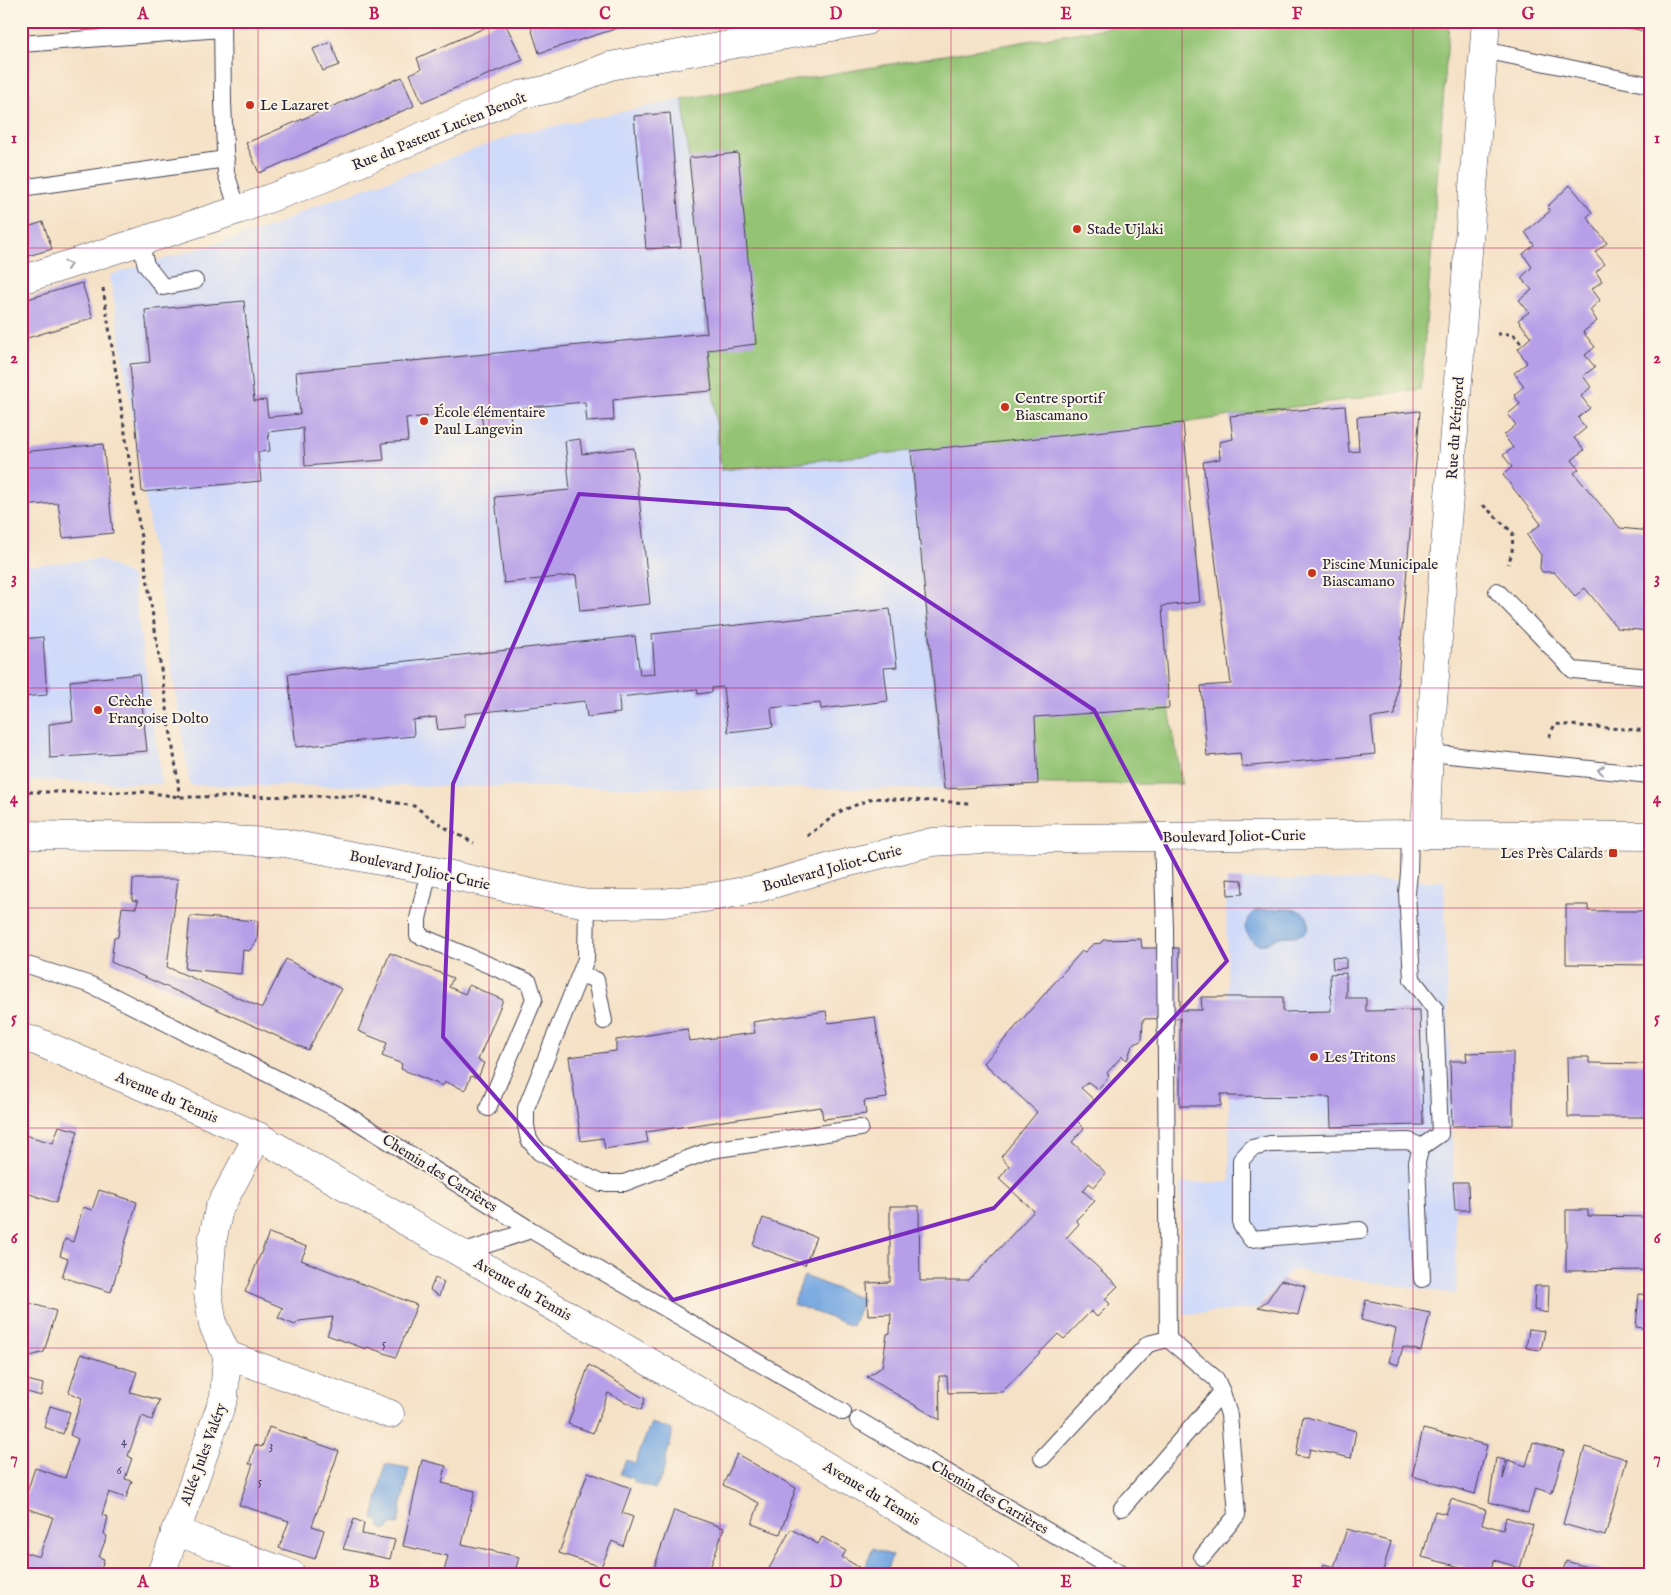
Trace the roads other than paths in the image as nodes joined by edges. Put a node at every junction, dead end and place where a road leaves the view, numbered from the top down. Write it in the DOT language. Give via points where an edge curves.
graph roads {
  1 [pos="866,21"];
  2 [pos="1486,21"];
  3 [pos="222,25"];
  4 [pos="21,44"];
  5 [pos="1484,50"];
  6 [pos="1650,85"];
  7 [pos="226,159"];
  8 [pos="21,188"];
  9 [pos="238,210"];
  10 [pos="140,242"];
  11 [pos="21,280"];
  12 [pos="195,281"];
  13 [pos="1497,591"];
  14 [pos="1650,678"];
  15 [pos="1429,752"];
  16 [pos="1650,775"];
  17 [pos="1418,834"];
  18 [pos="21,835"];
  19 [pos="1650,836"];
  20 [pos="1162,837"];
  21 [pos="429,870"];
  22 [pos="588,904"];
  23 [pos="21,963"];
  24 [pos="580,974"];
  25 [pos="604,1021"];
  26 [pos="21,1038"];
  27 [pos="488,1108"];
  28 [pos="860,1128"];
  29 [pos="258,1136"];
  30 [pos="1420,1147"];
  31 [pos="531,1230"];
  32 [pos="1360,1230"];
  33 [pos="462,1253"];
  34 [pos="1422,1279"];
  35 [pos="1168,1339"];
  36 [pos="227,1355"];
  37 [pos="1222,1392"];
  38 [pos="843,1412"];
  39 [pos="390,1414"];
  40 [pos="858,1420"];
  41 [pos="1042,1458"];
  42 [pos="1122,1508"];
  43 [pos="175,1531"];
  44 [pos="1202,1557"];
  45 [pos="161,1574"];
  46 [pos="291,1574"];
  47 [pos="1007,1574"];
  48 [pos="1121,1574"];
  1 -- 9 [label="street, Rue du Pasteur Lucien Benoît" via="610,66 555,88 520,95 319,180"];
  2 -- 5 [label="street, Rue du Périgord"];
  3 -- 4 [label="lane"];
  3 -- 7 [label="lane"];
  5 -- 6 [label="lane"];
  5 -- 15 [label="street, Rue du Périgord"];
  7 -- 8 [label="lane"];
  7 -- 9 [label="lane" via="226,173"];
  9 -- 10 [label="street, Rue du Pasteur Lucien Benoît"];
  11 -- 10 [label="street, Rue du Pasteur Lucien Benoît, one-way"];
  10 -- 12 [label="lane" via="146,265 163,287"];
  13 -- 14 [label="lane" via="1573,670"];
  16 -- 15 [label="lane, one-way"];
  15 -- 17 [label="street, Rue du Périgord"];
  17 -- 19 [label="street, Boulevard Joliot-Curie"];
  17 -- 20 [label="street, Boulevard Joliot-Curie"];
  17 -- 30 [label="lane" via="1407,893 1412,979 1435,1009 1440,1134"];
  18 -- 21 [label="street, Boulevard Joliot-Curie" via="180,837 285,843"];
  20 -- 22 [label="street, Boulevard Joliot-Curie" via="984,838 932,842 755,889 711,897 663,903"];
  20 -- 35 [label="lane"];
  21 -- 22 [label="street, Boulevard Joliot-Curie"];
  21 -- 27 [label="lane" via="418,919 418,935 529,982 534,999"];
  22 -- 24 [label="lane" via="586,959"];
  23 -- 31 [label="lane, Chemin des Carrières" via="90,985 340,1110"];
  24 -- 25 [label="lane" via="596,980"];
  24 -- 28 [label="lane" via="526,1108 530,1140 540,1152 600,1183 624,1183 711,1150"];
  26 -- 29 [label="street, Avenue du Tennis" via="36,1041"];
  29 -- 33 [label="street, Avenue du Tennis"];
  29 -- 36 [label="street, Allée Jules Valéry" via="219,1209 212,1242 208,1292 213,1325"];
  30 -- 32 [label="lane" via="1409,1141 1270,1144 1252,1148 1240,1160 1241,1225 1251,1239"];
  30 -- 34 [label="lane" via="1417,1162"];
  31 -- 33 [label="lane"];
  31 -- 38 [label="lane, Chemin des Carrières"];
  33 -- 47 [label="street, Avenue du Tennis"];
  35 -- 37 [label="lane" via="1216,1379"];
  35 -- 41 [label="lane" via="1148,1344"];
  36 -- 39 [label="street"];
  36 -- 43 [label="street, Allée Jules Valéry" via="224,1397"];
  37 -- 42 [label="lane"];
  37 -- 44 [label="lane" via="1229,1415 1237,1515"];
  40 -- 48 [label="lane, Chemin des Carrières"];
  43 -- 45 [label="street, Allée Jules Valéry"];
  43 -- 46 [label="street"];
}
